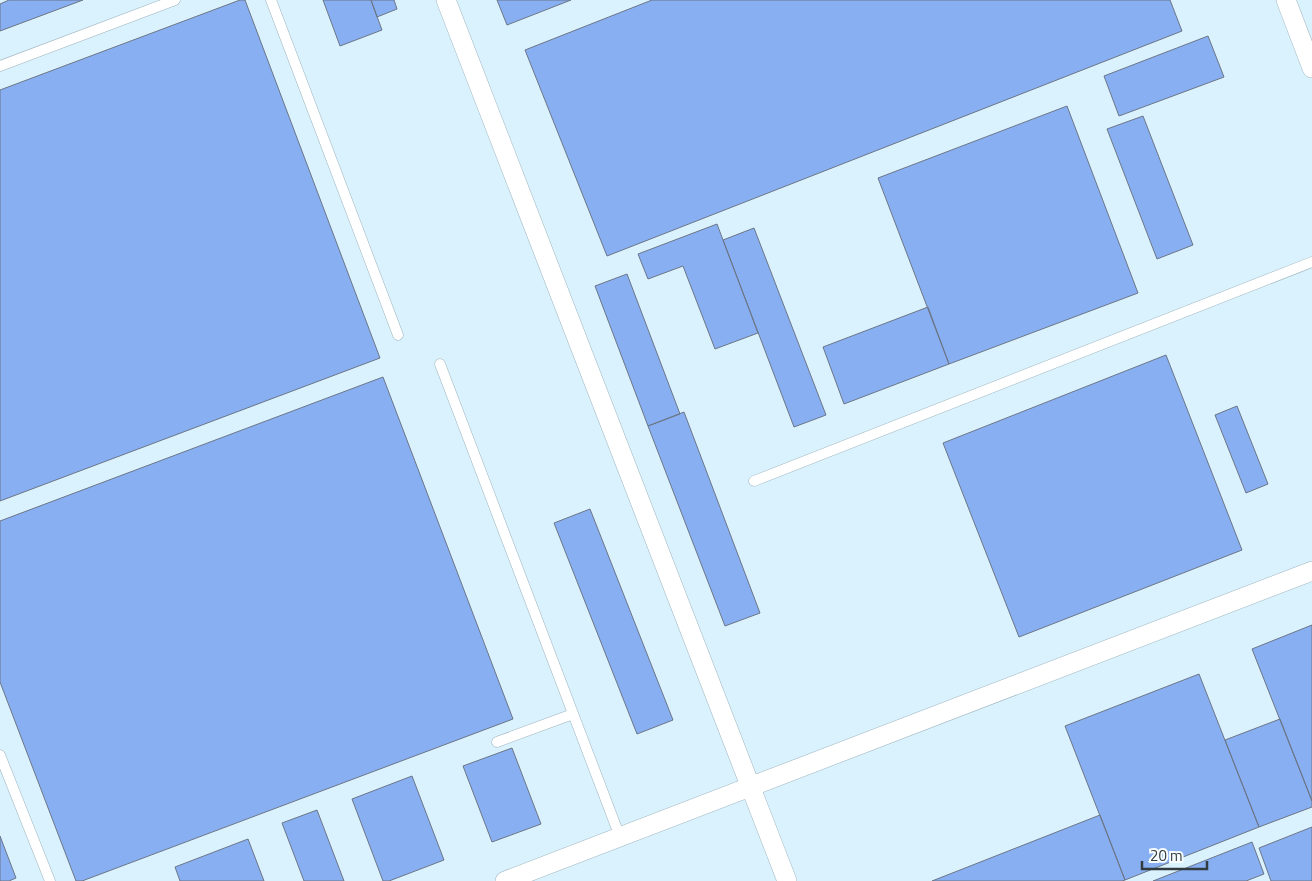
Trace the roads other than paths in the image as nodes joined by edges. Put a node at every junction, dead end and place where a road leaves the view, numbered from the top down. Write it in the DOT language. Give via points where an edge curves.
graph roads {
  1 [pos="175,0"];
  2 [pos="271,0"];
  3 [pos="446,0"];
  4 [pos="1286,0"];
  5 [pos="0,66"];
  6 [pos="1312,68"];
  7 [pos="1312,262"];
  8 [pos="398,335"];
  9 [pos="440,364"];
  10 [pos="754,481"];
  11 [pos="1312,571"];
  12 [pos="573,714"];
  13 [pos="497,742"];
  14 [pos="0,755"];
  15 [pos="750,787"];
  16 [pos="620,837"];
  17 [pos="50,881"];
  18 [pos="505,881"];
  19 [pos="787,881"];
  1 -- 5 [label="lane"];
  2 -- 8 [label="lane"];
  3 -- 15 [label="street"];
  4 -- 6 [label="street"];
  7 -- 10 [label="lane"];
  9 -- 12 [label="lane"];
  11 -- 15 [label="street"];
  12 -- 13 [label="lane"];
  12 -- 16 [label="lane"];
  14 -- 17 [label="lane"];
  15 -- 16 [label="street"];
  15 -- 19 [label="street"];
  16 -- 18 [label="street"];
}
